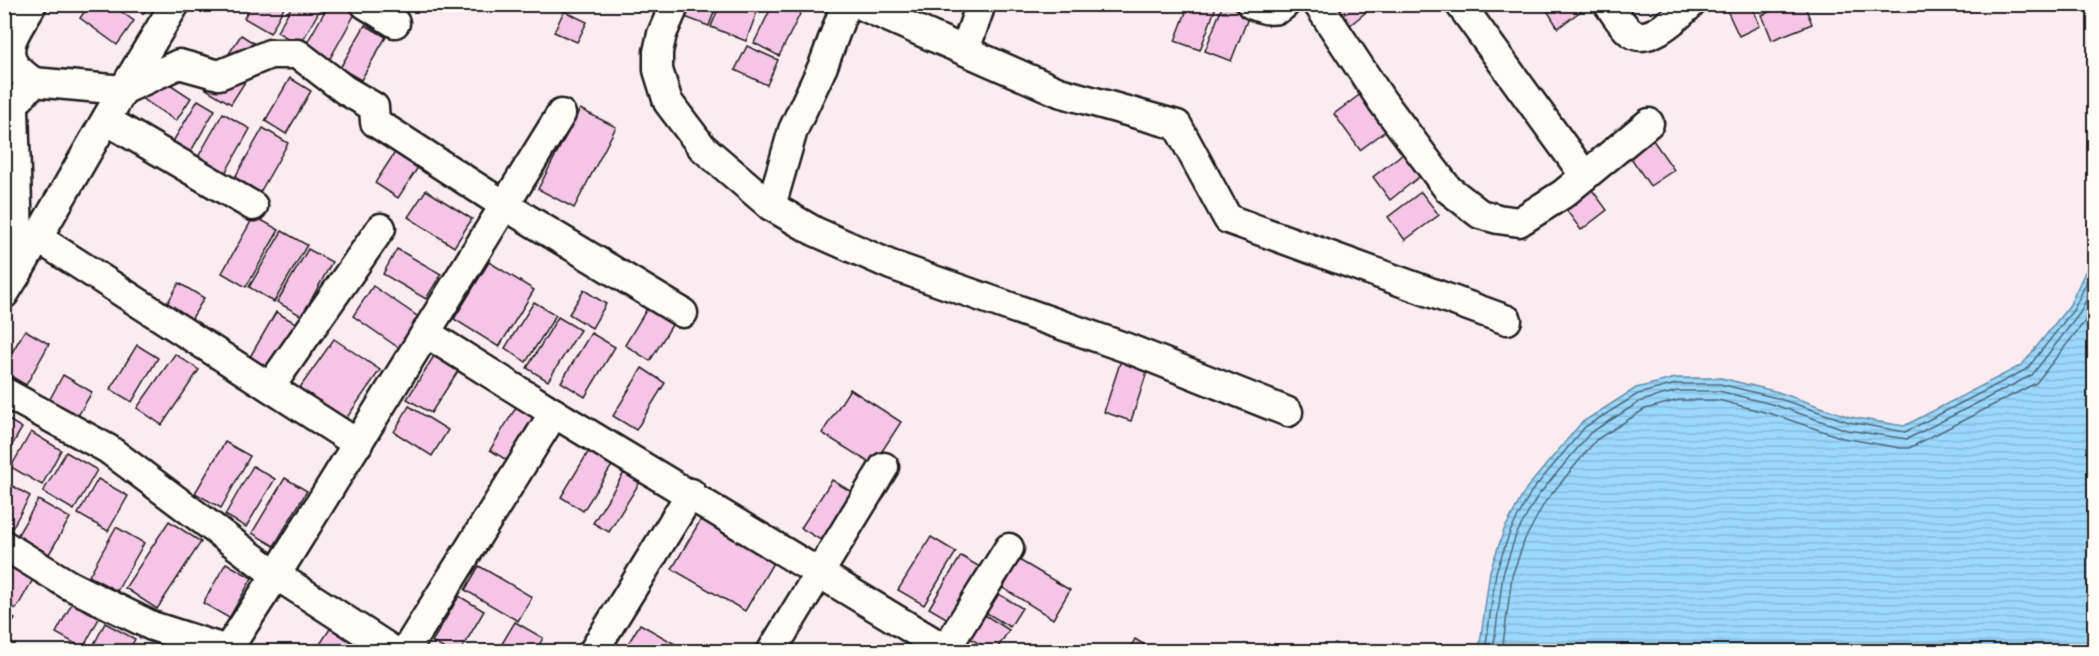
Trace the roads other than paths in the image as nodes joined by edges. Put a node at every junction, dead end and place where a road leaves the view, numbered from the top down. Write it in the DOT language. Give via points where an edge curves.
graph roads {
  1 [pos="32,4"];
  2 [pos="175,4"];
  3 [pos="365,4"];
  4 [pos="675,4"];
  5 [pos="846,4"];
  6 [pos="858,4"];
  7 [pos="981,4"];
  8 [pos="1251,4"];
  9 [pos="1285,4"];
  10 [pos="1318,4"];
  11 [pos="1460,4"];
  12 [pos="1608,4"];
  13 [pos="1691,4"];
  14 [pos="395,23"];
  15 [pos="964,50"];
  16 [pos="33,82"];
  17 [pos="123,90"];
  18 [pos="9,112"];
  19 [pos="561,114"];
  20 [pos="106,120"];
  21 [pos="1649,123"];
  22 [pos="1585,176"];
  23 [pos="504,205"];
  24 [pos="254,206"];
  25 [pos="771,206"];
  26 [pos="381,228"];
  27 [pos="38,238"];
  28 [pos="12,282"];
  29 [pos="683,313"];
  30 [pos="1507,320"];
  31 [pos="426,333"];
  32 [pos="270,387"];
  33 [pos="4,392"];
  34 [pos="1288,412"];
  35 [pos="554,413"];
  36 [pos="358,444"];
  37 [pos="884,467"];
  38 [pos="691,494"];
  39 [pos="4,545"];
  40 [pos="1009,548"];
  41 [pos="819,572"];
  42 [pos="276,575"];
  43 [pos="227,651"];
  44 [pos="395,651"];
  45 [pos="405,651"];
  46 [pos="593,651"];
  47 [pos="771,651"];
  48 [pos="947,651"];
  1 -- 16 [label="street" via="9,52 14,64"];
  2 -- 17 [label="street"];
  3 -- 14 [label="street"];
  4 -- 25 [label="street" via="658,52 658,70 668,102 702,147"];
  5 -- 25 [label="street" via="793,130"];
  6 -- 15 [label="street"];
  7 -- 15 [label="street"];
  8 -- 9 [label="street" via="1266,10 1276,10"];
  10 -- 22 [label="street" via="1382,101 1448,189 1480,214 1519,222"];
  11 -- 22 [label="street"];
  12 -- 13 [label="street" via="1636,35 1665,29"];
  15 -- 30 [label="street" via="1059,92 1177,125 1228,219"];
  16 -- 17 [label="street"];
  16 -- 18 [label="street"];
  17 -- 20 [label="street"];
  17 -- 23 [label="street" via="178,64 219,75 270,54 298,54 345,90 374,106 375,122"];
  18 -- 28 [label="street"];
  19 -- 23 [label="street"];
  20 -- 24 [label="street"];
  20 -- 27 [label="street"];
  21 -- 22 [label="street"];
  23 -- 29 [label="street"];
  23 -- 31 [label="street"];
  25 -- 34 [label="street" via="814,231 891,265 1127,348"];
  26 -- 32 [label="street"];
  27 -- 28 [label="street"];
  27 -- 32 [label="street"];
  31 -- 35 [label="street"];
  31 -- 36 [label="street"];
  32 -- 36 [label="street"];
  33 -- 42 [label="street" via="108,449"];
  35 -- 38 [label="street"];
  35 -- 45 [label="street"];
  36 -- 42 [label="street"];
  37 -- 41 [label="street"];
  38 -- 41 [label="street"];
  38 -- 46 [label="street"];
  39 -- 43 [label="street" via="69,585 152,626"];
  40 -- 48 [label="street"];
  41 -- 47 [label="street"];
  41 -- 48 [label="street"];
  42 -- 43 [label="street"];
  42 -- 44 [label="street"];
}
